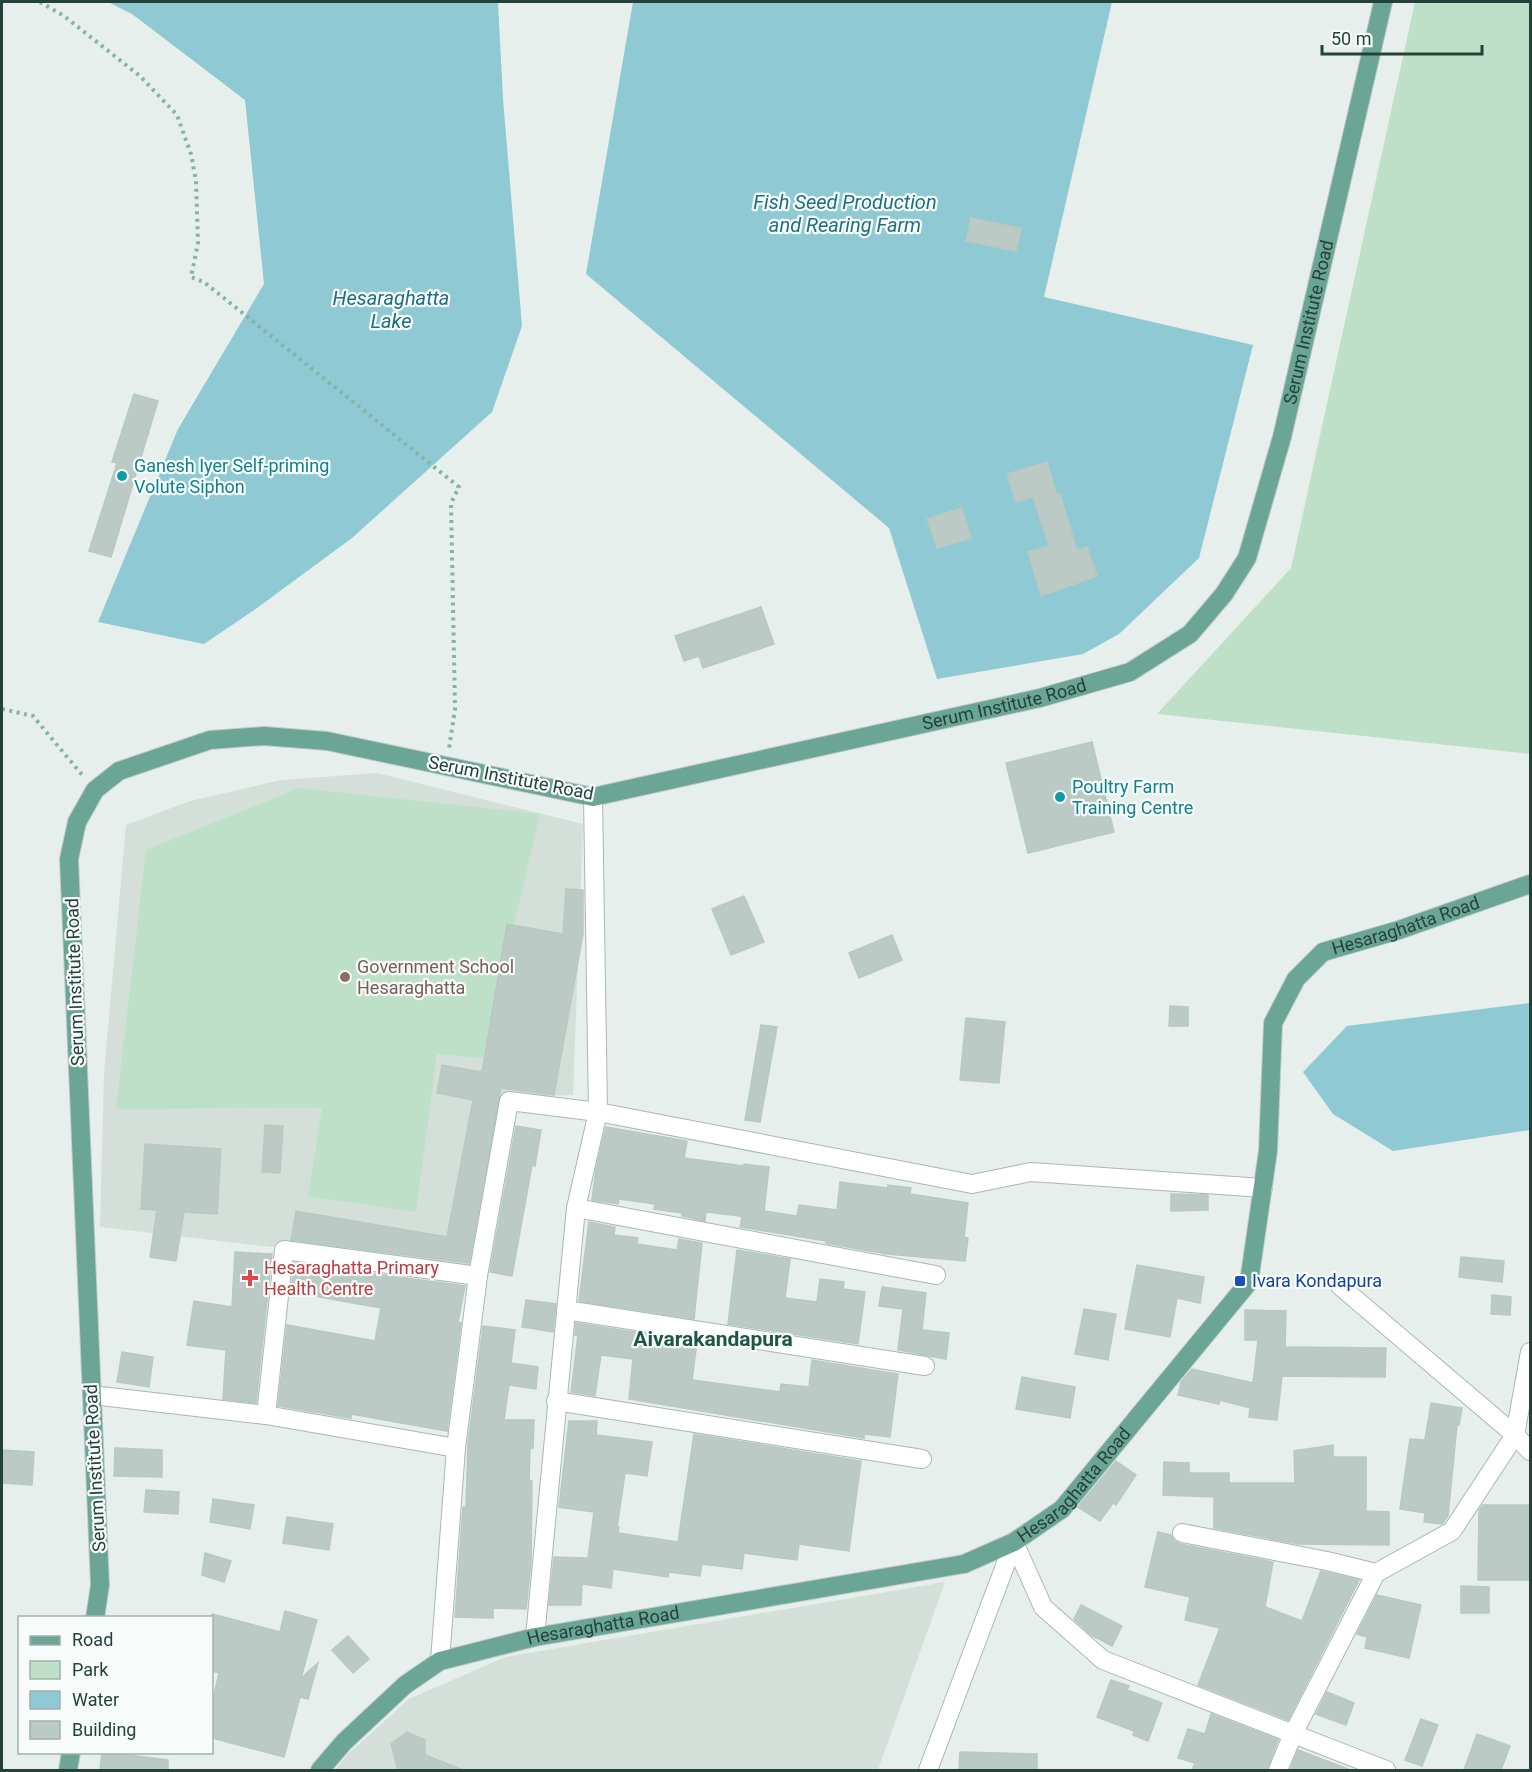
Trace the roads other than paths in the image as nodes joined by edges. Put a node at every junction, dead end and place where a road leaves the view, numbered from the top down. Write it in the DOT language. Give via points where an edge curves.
graph roads {
  1 [pos="1383,2"];
  2 [pos="593,797"];
  3 [pos="1530,884"];
  4 [pos="598,1112"];
  5 [pos="1263,1188"];
  6 [pos="576,1208"];
  7 [pos="936,1275"];
  8 [pos="477,1276"];
  9 [pos="1340,1286"];
  10 [pos="566,1310"];
  11 [pos="1530,1352"];
  12 [pos="925,1366"];
  13 [pos="92,1395"];
  14 [pos="556,1401"];
  15 [pos="266,1415"];
  16 [pos="1515,1435"];
  17 [pos="456,1449"];
  18 [pos="1530,1451"];
  19 [pos="922,1459"];
  20 [pos="1182,1533"];
  21 [pos="1014,1542"];
  22 [pos="1376,1573"];
  23 [pos="95,1616"];
  24 [pos="535,1637"];
  25 [pos="440,1661"];
  26 [pos="1293,1734"];
  27 [pos="71,1754"];
  28 [pos="68,1770"];
  29 [pos="320,1770"];
  30 [pos="928,1770"];
  31 [pos="1278,1770"];
  32 [pos="1386,1770"];
  1 -- 2 [label="main road, Serum Institute Road" via="1282,437 1247,558 1224,594 1190,634 1130,672 1040,698"];
  2 -- 4 [label="street"];
  2 -- 13 [label="main road, Serum Institute Road" via="327,741 264,735 210,740 119,771 95,790 77,822 69,859"];
  3 -- 5 [label="main road, Hesaraghatta Road" via="1323,952 1296,979 1273,1023"];
  4 -- 5 [label="street" via="972,1184 1031,1172"];
  4 -- 6 [label="street"];
  4 -- 8 [label="street" via="509,1101"];
  5 -- 21 [label="main road, Hesaraghatta Road" via="1249,1282 1062,1509"];
  6 -- 7 [label="street"];
  6 -- 10 [label="street"];
  8 -- 15 [label="street" via="284,1250"];
  8 -- 17 [label="street"];
  9 -- 16 [label="street"];
  10 -- 12 [label="street"];
  10 -- 14 [label="street"];
  11 -- 16 [label="street"];
  13 -- 15 [label="street"];
  13 -- 23 [label="main road, Serum Institute Road" via="100,1585"];
  14 -- 19 [label="street"];
  14 -- 24 [label="street"];
  15 -- 17 [label="street"];
  16 -- 18 [label="street"];
  16 -- 22 [label="street" via="1452,1531"];
  17 -- 25 [label="street"];
  20 -- 22 [label="street"];
  21 -- 24 [label="main road, Hesaraghatta Road" via="964,1564"];
  21 -- 26 [label="street" via="1043,1607 1103,1660"];
  21 -- 30 [label="street"];
  22 -- 26 [label="street"];
  24 -- 25 [label="main road, Hesaraghatta Road"];
  25 -- 29 [label="main road, Hesaraghatta Road" via="405,1685"];
  26 -- 31 [label="street"];
  26 -- 32 [label="street"];
  27 -- 28 [label="main road"];
}
